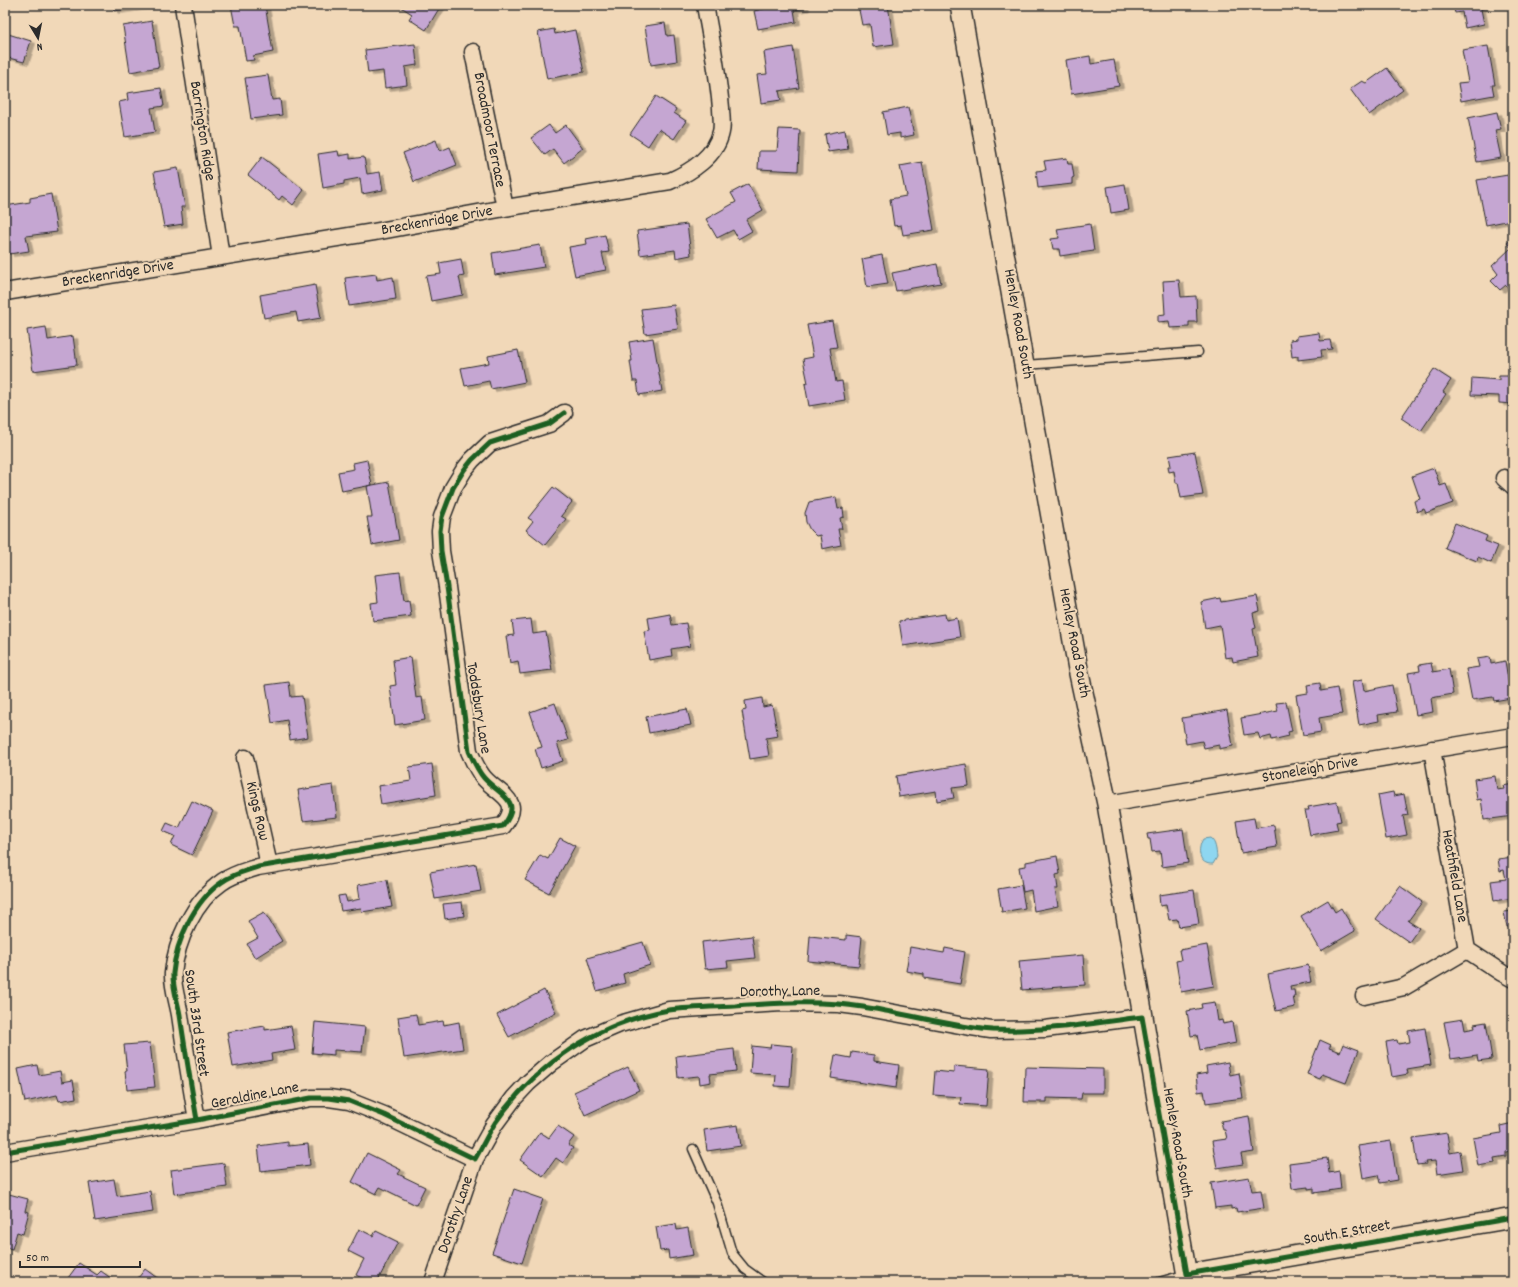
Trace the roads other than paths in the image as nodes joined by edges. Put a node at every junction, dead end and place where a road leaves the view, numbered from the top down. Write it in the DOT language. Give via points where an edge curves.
graph roads {
  1 [pos="183,5"];
  2 [pos="705,5"];
  3 [pos="960,5"];
  4 [pos="473,52"];
  5 [pos="505,208"];
  6 [pos="221,257"];
  7 [pos="5,292"];
  8 [pos="1198,352"];
  9 [pos="1025,365"];
  10 [pos="564,412"];
  11 [pos="1513,736"];
  12 [pos="1432,749"];
  13 [pos="245,758"];
  14 [pos="1107,804"];
  15 [pos="270,865"];
  16 [pos="1467,950"];
  17 [pos="176,954"];
  18 [pos="1513,979"];
  19 [pos="1364,996"];
  20 [pos="1142,1017"];
  21 [pos="197,1120"];
  22 [pos="693,1149"];
  23 [pos="5,1152"];
  24 [pos="475,1159"];
  25 [pos="1513,1218"];
  26 [pos="1187,1278"];
  27 [pos="433,1282"];
  28 [pos="762,1282"];
  29 [pos="1159,1282"];
  1 -- 6 [label="street, Barrington Ridge"];
  2 -- 5 [label="street, Breckenridge Drive" via="721,113 721,132 707,157 697,167 670,181"];
  3 -- 9 [label="street, Henley Road South"];
  4 -- 5 [label="street, Broadmoor Terrace"];
  5 -- 6 [label="street, Breckenridge Drive"];
  6 -- 7 [label="street, Breckenridge Drive"];
  8 -- 9 [label="lane"];
  9 -- 14 [label="street, Henley Road South" via="1078,669"];
  10 -- 15 [label="street, Toddsbury Lane" via="549,424 490,444 472,460 453,488 442,517 440,531 469,751 483,777 509,800 511,817 503,826"];
  11 -- 12 [label="street, Stoneleigh Drive"];
  12 -- 14 [label="street, Stoneleigh Drive"];
  12 -- 16 [label="street, Heathfield Lane"];
  13 -- 15 [label="street, Kings Row"];
  14 -- 20 [label="street, Henley Road South"];
  15 -- 17 [label="street, Toddsbury Lane" via="239,873 211,891 190,919"];
  16 -- 18 [label="street"];
  16 -- 19 [label="street" via="1404,987"];
  17 -- 21 [label="street, South 33rd Street" via="173,975"];
  20 -- 24 [label="street, Dorothy Lane" via="1045,1029 991,1030 839,1004 782,1003 669,1010 620,1024 585,1039 551,1063 514,1098 494,1125"];
  20 -- 26 [label="street, Henley Road South"];
  21 -- 23 [label="street, Geraldine Lane"];
  21 -- 24 [label="street, Geraldine Lane" via="310,1098 329,1098 349,1101 384,1115"];
  22 -- 28 [label="lane" via="717,1203 732,1253 745,1269"];
  24 -- 27 [label="street, Dorothy Lane"];
  25 -- 26 [label="street, South E Street"];
  26 -- 29 [label="lane"];
}
